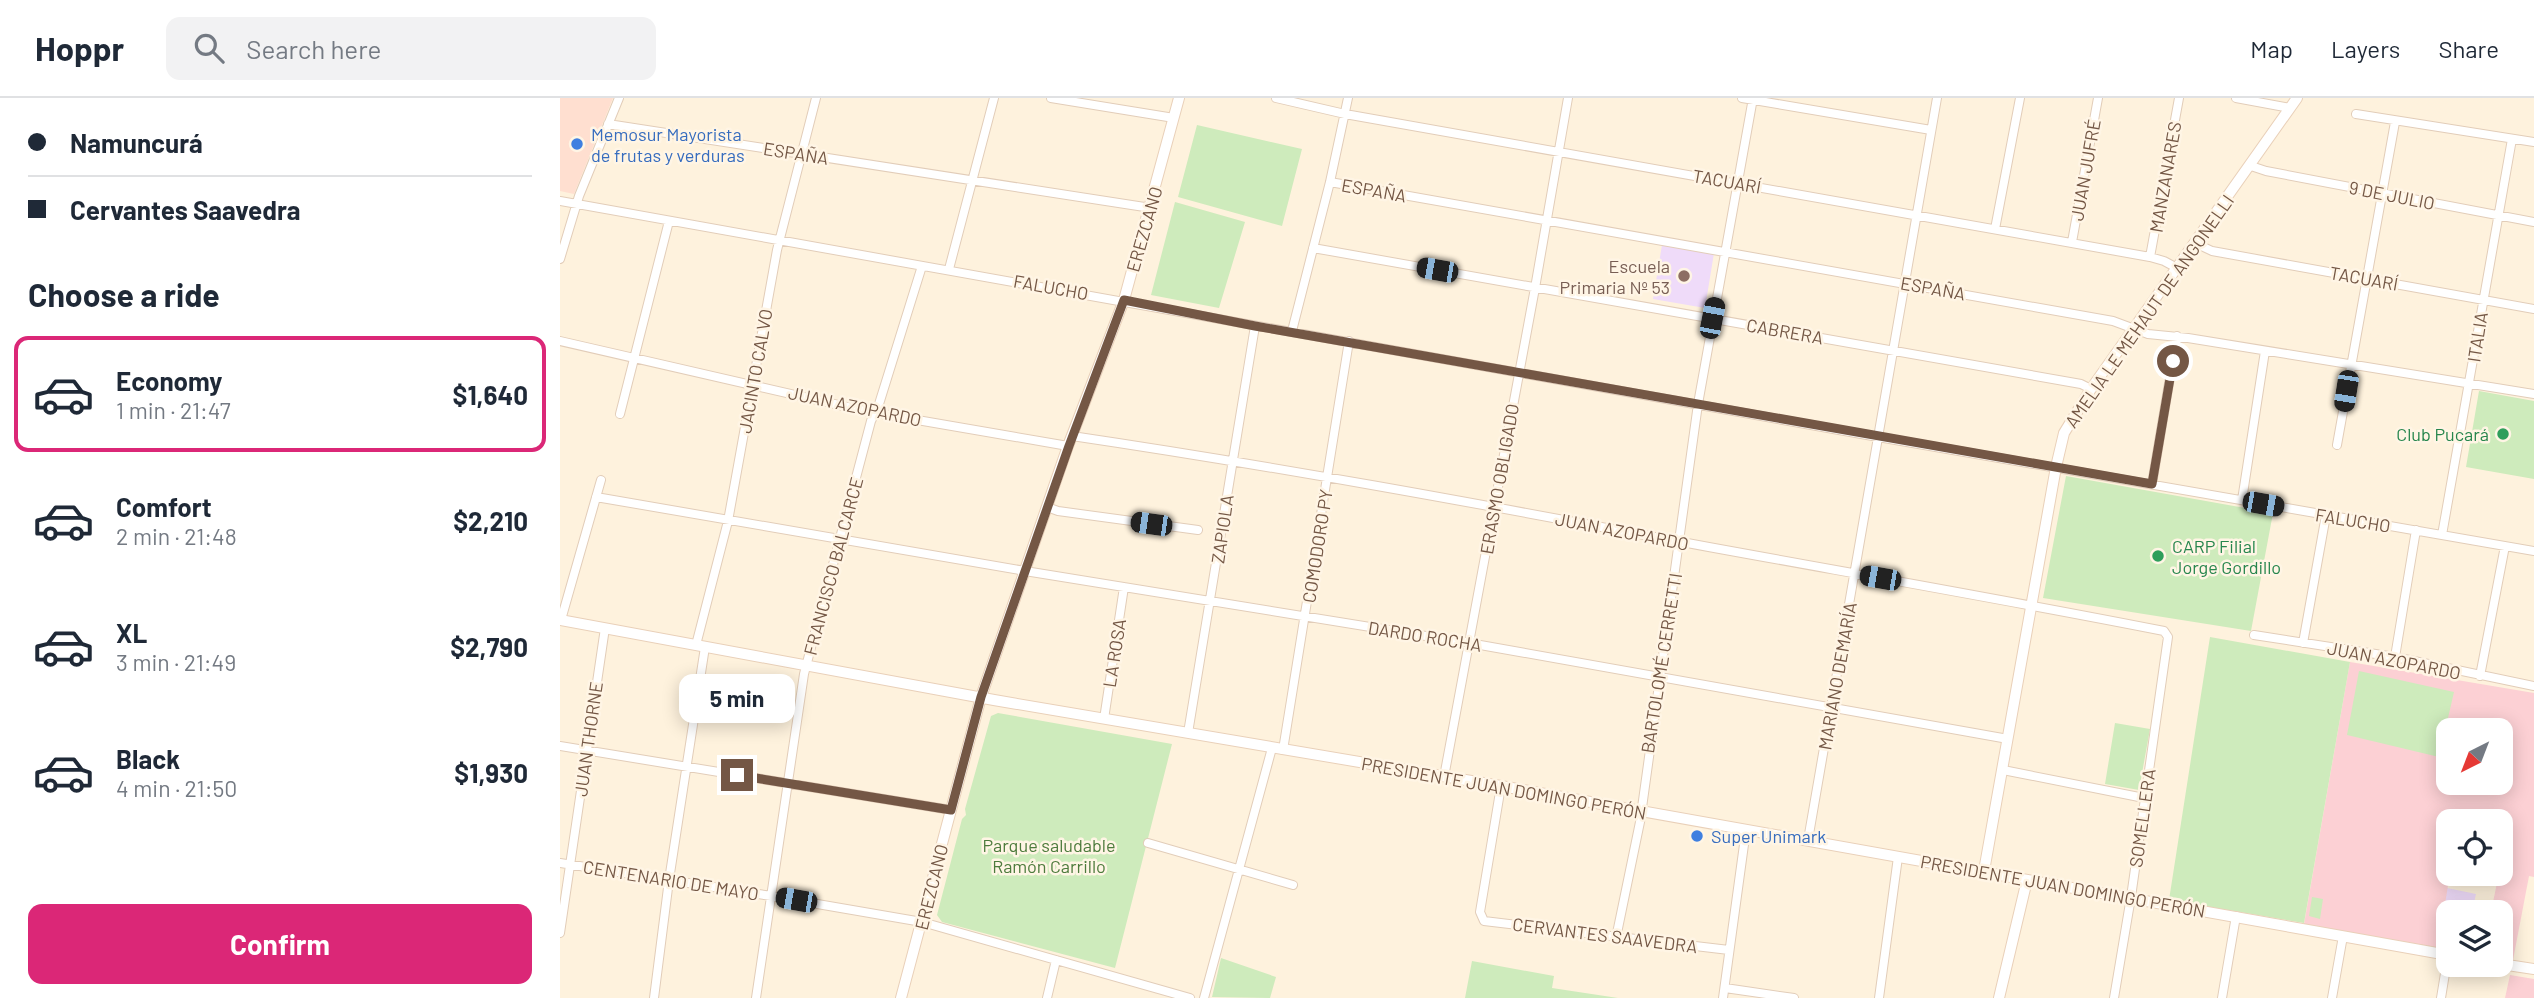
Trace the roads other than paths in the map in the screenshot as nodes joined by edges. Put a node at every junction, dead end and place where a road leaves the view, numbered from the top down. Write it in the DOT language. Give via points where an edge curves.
graph roads {
  1 [pos="619,98"];
  2 [pos="816,98"];
  3 [pos="994,98"];
  4 [pos="1051,98"];
  5 [pos="1179,98"];
  6 [pos="1276,98"];
  7 [pos="1348,98"];
  8 [pos="1567,98"];
  9 [pos="1742,98"];
  10 [pos="1937,98"];
  11 [pos="2020,98"];
  12 [pos="2098,98"];
  13 [pos="2179,98"];
  14 [pos="2236,98"];
  15 [pos="1753,99"];
  16 [pos="2293,103"];
  17 [pos="1345,114"];
  18 [pos="2356,114"];
  19 [pos="1174,118"];
  20 [pos="2395,122"];
  21 [pos="608,124"];
  22 [pos="1931,130"];
  23 [pos="2512,139"];
  24 [pos="2534,142"];
  25 [pos="1558,152"];
  26 [pos="802,153"];
  27 [pos="2251,166"];
  28 [pos="973,180"];
  29 [pos="1330,182"];
  30 [pos="1737,183"];
  31 [pos="2383,193"];
  32 [pos="560,201"];
  33 [pos="576,204"];
  34 [pos="1151,208"];
  35 [pos="2498,215"];
  36 [pos="1917,216"];
  37 [pos="669,221"];
  38 [pos="1546,222"];
  39 [pos="2534,222"];
  40 [pos="1995,229"];
  41 [pos="779,241"];
  42 [pos="2072,242"];
  43 [pos="2196,243"];
  44 [pos="1313,248"];
  45 [pos="1726,251"];
  46 [pos="2150,257"];
  47 [pos="560,259"];
  48 [pos="922,265"];
  49 [pos="2177,268"];
  50 [pos="949,269"];
  51 [pos="2368,279"];
  52 [pos="1904,283"];
  53 [pos="1535,288"];
  54 [pos="2483,299"];
  55 [pos="1124,300"];
  56 [pos="2534,309"];
  57 [pos="1712,318"];
  58 [pos="1255,326"];
  59 [pos="2134,328"];
  60 [pos="1292,331"];
  61 [pos="2177,336"];
  62 [pos="560,341"];
  63 [pos="1349,341"];
  64 [pos="1893,350"];
  65 [pos="2265,351"];
  66 [pos="635,357"];
  67 [pos="2351,363"];
  68 [pos="1518,370"];
  69 [pos="752,383"];
  70 [pos="2469,383"];
  71 [pos="2091,389"];
  72 [pos="2534,394"];
  73 [pos="1698,404"];
  74 [pos="875,412"];
  75 [pos="620,414"];
  76 [pos="1878,437"];
  77 [pos="1070,441"];
  78 [pos="2337,445"];
  79 [pos="1231,460"];
  80 [pos="2056,467"];
  81 [pos="1328,478"];
  82 [pos="601,480"];
  83 [pos="2152,484"];
  84 [pos="596,497"];
  85 [pos="2242,500"];
  86 [pos="1493,506"];
  87 [pos="1047,507"];
  88 [pos="2326,516"];
  89 [pos="727,521"];
  90 [pos="1198,530"];
  91 [pos="2416,530"];
  92 [pos="2442,535"];
  93 [pos="841,539"];
  94 [pos="1678,541"];
  95 [pos="2505,546"];
  96 [pos="2534,551"];
  97 [pos="1026,571"];
  98 [pos="1856,573"];
  99 [pos="1124,587"];
  100 [pos="1212,599"];
  101 [pos="2032,605"];
  102 [pos="1306,616"];
  103 [pos="560,620"];
  104 [pos="605,628"];
  105 [pos="2254,635"];
  106 [pos="2168,637"];
  107 [pos="1469,643"];
  108 [pos="2303,643"];
  109 [pos="701,646"];
  110 [pos="2395,657"];
  111 [pos="806,665"];
  112 [pos="2480,676"];
  113 [pos="1659,677"];
  114 [pos="2534,686"];
  115 [pos="981,697"];
  116 [pos="1831,708"];
  117 [pos="1104,719"];
  118 [pos="1188,733"];
  119 [pos="2008,738"];
  120 [pos="560,746"];
  121 [pos="1277,749"];
  122 [pos="586,750"];
  123 [pos="687,766"];
  124 [pos="2003,770"];
  125 [pos="1444,777"];
  126 [pos="787,783"];
  127 [pos="1501,786"];
  128 [pos="2144,798"];
  129 [pos="951,810"];
  130 [pos="1640,812"];
  131 [pos="1746,830"];
  132 [pos="1808,841"];
  133 [pos="1148,843"];
  134 [pos="1898,857"];
  135 [pos="560,863"];
  136 [pos="570,864"];
  137 [pos="1238,869"];
  138 [pos="1984,872"];
  139 [pos="669,880"];
  140 [pos="2027,880"];
  141 [pos="1293,885"];
  142 [pos="771,895"];
  143 [pos="2131,897"];
  144 [pos="2236,916"];
  145 [pos="922,922"];
  146 [pos="560,933"];
  147 [pos="2343,936"];
  148 [pos="1616,938"];
  149 [pos="1729,950"];
  150 [pos="2436,953"];
  151 [pos="1056,960"];
  152 [pos="2513,966"];
  153 [pos="2534,969"];
  154 [pos="2444,977"];
  155 [pos="1725,988"];
  156 [pos="654,998"];
  157 [pos="756,998"];
  158 [pos="901,998"];
  159 [pos="1047,998"];
  160 [pos="1190,998"];
  161 [pos="1204,998"];
  162 [pos="1724,998"];
  163 [pos="1794,998"];
  164 [pos="1879,998"];
  165 [pos="1999,998"];
  166 [pos="2113,998"];
  167 [pos="2222,998"];
  168 [pos="2332,998"];
  169 [pos="2441,998"];
  1 -- 21 [label="street"];
  2 -- 26 [label="street, JACINTO CALVO"];
  3 -- 28 [label="street"];
  4 -- 19 [label="street"];
  5 -- 19 [label="street, EREZCANO"];
  6 -- 17 [label="street, TACUARÍ"];
  7 -- 17 [label="street"];
  8 -- 25 [label="street, ERASMO OBLIGADO"];
  9 -- 15 [label="street"];
  10 -- 22 [label="street, MARIANO DEMARÍA"];
  11 -- 40 [label="street"];
  12 -- 42 [label="street, JUAN JUFRÉ"];
  13 -- 46 [label="street, MANZANARES"];
  14 -- 16 [label="street"];
  15 -- 22 [label="street"];
  15 -- 30 [label="street, BARTOLOMÉ CERRETTI"];
  16 -- 27 [label="street, AMELIA LE MEHAUT DE ANGONELLI"];
  17 -- 25 [label="street, TACUARÍ"];
  17 -- 29 [label="street"];
  18 -- 20 [label="street"];
  19 -- 34 [label="street, EREZCANO"];
  20 -- 23 [label="street"];
  20 -- 31 [label="street"];
  21 -- 26 [label="street, ESPAÑA"];
  21 -- 33 [label="street"];
  22 -- 36 [label="street, MARIANO DEMARÍA"];
  23 -- 24 [label="street"];
  23 -- 35 [label="street, ITALIA"];
  25 -- 30 [label="street, TACUARÍ"];
  25 -- 38 [label="street, ERASMO OBLIGADO"];
  26 -- 28 [label="street, ESPAÑA"];
  26 -- 41 [label="street, JACINTO CALVO"];
  27 -- 31 [label="street, 9 DE JULIO"];
  27 -- 43 [label="street, AMELIA LE MEHAUT DE ANGONELLI"];
  28 -- 34 [label="street, ESPAÑA"];
  28 -- 50 [label="street"];
  29 -- 38 [label="street, ESPAÑA"];
  29 -- 44 [label="street"];
  30 -- 36 [label="street, TACUARÍ"];
  30 -- 45 [label="street, BARTOLOMÉ CERRETTI"];
  31 -- 35 [label="street, 9 DE JULIO"];
  31 -- 51 [label="street"];
  32 -- 33 [label="street, FALUCHO"];
  33 -- 37 [label="street, FALUCHO"];
  33 -- 47 [label="street"];
  34 -- 55 [label="street, EREZCANO"];
  35 -- 39 [label="street, 9 DE JULIO"];
  35 -- 54 [label="street, ITALIA"];
  36 -- 40 [label="street, TACUARÍ"];
  36 -- 52 [label="street, MARIANO DEMARÍA"];
  37 -- 41 [label="street, FALUCHO"];
  37 -- 66 [label="street"];
  38 -- 45 [label="street, ESPAÑA"];
  38 -- 53 [label="street, ERASMO OBLIGADO"];
  40 -- 42 [label="street, TACUARÍ"];
  41 -- 48 [label="street, FALUCHO"];
  41 -- 69 [label="street, JACINTO CALVO"];
  42 -- 46 [label="street, TACUARÍ"];
  43 -- 49 [label="street, AMELIA LE MEHAUT DE ANGONELLI"];
  43 -- 51 [label="street, TACUARÍ" via="2212,251"];
  44 -- 53 [label="street, CABRERA"];
  44 -- 60 [label="street"];
  45 -- 52 [label="street, ESPAÑA"];
  45 -- 57 [label="street, BARTOLOMÉ CERRETTI"];
  46 -- 49 [label="street, TACUARÍ"];
  48 -- 50 [label="street, FALUCHO"];
  48 -- 74 [label="street, FRANCISCO BALCARCE"];
  49 -- 59 [label="street, AMELIA LE MEHAUT DE ANGONELLI"];
  50 -- 55 [label="street, FALUCHO"];
  51 -- 54 [label="street, TACUARÍ"];
  51 -- 67 [label="street"];
  52 -- 59 [label="street, ESPAÑA"];
  52 -- 64 [label="street, MARIANO DEMARÍA"];
  53 -- 57 [label="street, CABRERA"];
  53 -- 68 [label="street, ERASMO OBLIGADO"];
  54 -- 56 [label="street, TACUARÍ"];
  54 -- 70 [label="street, ITALIA"];
  55 -- 58 [label="street, FALUCHO"];
  55 -- 77 [label="street, EREZCANO"];
  57 -- 64 [label="street, CABRERA"];
  57 -- 73 [label="street, BARTOLOMÉ CERRETTI"];
  58 -- 60 [label="street, FALUCHO"];
  58 -- 79 [label="street, ZAPIOLA"];
  59 -- 61 [label="street, ESPAÑA"];
  59 -- 71 [label="street, AMELIA LE MEHAUT DE ANGONELLI"];
  60 -- 63 [label="street, FALUCHO"];
  61 -- 65 [label="street, ESPAÑA"];
  61 -- 83 [label="street"];
  62 -- 66 [label="street, JUAN AZOPARDO"];
  63 -- 68 [label="street, FALUCHO"];
  63 -- 81 [label="street, COMODORO PY"];
  64 -- 71 [label="street, CABRERA"];
  64 -- 76 [label="street, MARIANO DEMARÍA"];
  65 -- 67 [label="street, ESPAÑA"];
  65 -- 85 [label="street"];
  66 -- 69 [label="street, JUAN AZOPARDO"];
  66 -- 75 [label="street"];
  67 -- 70 [label="street, ESPAÑA"];
  67 -- 78 [label="street"];
  68 -- 73 [label="street, FALUCHO"];
  68 -- 86 [label="street, ERASMO OBLIGADO"];
  69 -- 74 [label="street, JUAN AZOPARDO"];
  69 -- 89 [label="street, JACINTO CALVO"];
  70 -- 72 [label="street, ESPAÑA"];
  70 -- 92 [label="street, ITALIA"];
  71 -- 80 [label="street, AMELIA LE MEHAUT DE ANGONELLI" via="2064,433"];
  73 -- 76 [label="street, FALUCHO"];
  73 -- 94 [label="street, BARTOLOMÉ CERRETTI"];
  74 -- 77 [label="street, JUAN AZOPARDO"];
  74 -- 93 [label="street, FRANCISCO BALCARCE"];
  76 -- 80 [label="street, FALUCHO"];
  76 -- 98 [label="street, MARIANO DEMARÍA"];
  77 -- 79 [label="street, JUAN AZOPARDO"];
  77 -- 87 [label="street, EREZCANO"];
  79 -- 81 [label="street, JUAN AZOPARDO"];
  79 -- 100 [label="street, ZAPIOLA"];
  80 -- 83 [label="street, FALUCHO"];
  80 -- 101 [label="street, AMELIA LE MEHAUT DE ANGONELLI"];
  81 -- 86 [label="street, JUAN AZOPARDO"];
  81 -- 102 [label="street, COMODORO PY"];
  82 -- 84 [label="street"];
  83 -- 85 [label="street, FALUCHO"];
  84 -- 89 [label="street, DARDO ROCHA"];
  84 -- 103 [label="street"];
  85 -- 88 [label="street, FALUCHO"];
  86 -- 94 [label="street, JUAN AZOPARDO"];
  86 -- 107 [label="street, ERASMO OBLIGADO"];
  87 -- 90 [label="street"];
  87 -- 97 [label="street, EREZCANO"];
  88 -- 91 [label="street, FALUCHO"];
  88 -- 108 [label="street"];
  89 -- 93 [label="street, DARDO ROCHA"];
  89 -- 109 [label="street, JACINTO CALVO"];
  91 -- 92 [label="street, FALUCHO"];
  91 -- 110 [label="street"];
  92 -- 95 [label="street, FALUCHO"];
  93 -- 97 [label="street, DARDO ROCHA"];
  93 -- 111 [label="street, FRANCISCO BALCARCE"];
  94 -- 98 [label="street, JUAN AZOPARDO"];
  94 -- 113 [label="street, BARTOLOMÉ CERRETTI"];
  95 -- 96 [label="street, FALUCHO"];
  95 -- 112 [label="street"];
  97 -- 99 [label="street, DARDO ROCHA"];
  97 -- 115 [label="street, EREZCANO"];
  98 -- 101 [label="street, JUAN AZOPARDO"];
  98 -- 116 [label="street, MARIANO DEMARÍA"];
  99 -- 100 [label="street, DARDO ROCHA"];
  99 -- 117 [label="street, LA ROSA"];
  100 -- 102 [label="street, DARDO ROCHA"];
  100 -- 118 [label="street, ZAPIOLA"];
  101 -- 106 [label="street, JUAN AZOPARDO" via="2164,631"];
  101 -- 119 [label="street, AMELIA LE MEHAUT DE ANGONELLI"];
  102 -- 107 [label="street, DARDO ROCHA"];
  102 -- 121 [label="street, COMODORO PY"];
  103 -- 104 [label="street, PRESIDENTE JUAN DOMINGO PERÓN"];
  104 -- 109 [label="street, PRESIDENTE JUAN DOMINGO PERÓN"];
  104 -- 122 [label="street, JUAN THORNE"];
  105 -- 108 [label="street, JUAN AZOPARDO"];
  106 -- 128 [label="street, SOMELLERA"];
  107 -- 113 [label="street, DARDO ROCHA"];
  107 -- 125 [label="street, ERASMO OBLIGADO"];
  108 -- 110 [label="street, JUAN AZOPARDO"];
  109 -- 111 [label="street, PRESIDENTE JUAN DOMINGO PERÓN"];
  109 -- 123 [label="street, JACINTO CALVO"];
  110 -- 112 [label="street, JUAN AZOPARDO"];
  111 -- 115 [label="street, PRESIDENTE JUAN DOMINGO PERÓN"];
  111 -- 126 [label="street, FRANCISCO BALCARCE"];
  112 -- 114 [label="street, JUAN AZOPARDO"];
  113 -- 116 [label="street, DARDO ROCHA"];
  113 -- 130 [label="street, BARTOLOMÉ CERRETTI"];
  115 -- 117 [label="street, PRESIDENTE JUAN DOMINGO PERÓN"];
  115 -- 129 [label="street, EREZCANO"];
  116 -- 119 [label="street, DARDO ROCHA"];
  116 -- 132 [label="street, MARIANO DEMARÍA"];
  117 -- 118 [label="street, PRESIDENTE JUAN DOMINGO PERÓN"];
  118 -- 121 [label="street, PRESIDENTE JUAN DOMINGO PERÓN"];
  119 -- 124 [label="street, AMELIA LE MEHAUT DE ANGONELLI"];
  120 -- 122 [label="street"];
  121 -- 125 [label="street, PRESIDENTE JUAN DOMINGO PERÓN"];
  121 -- 137 [label="street, COMODORO PY"];
  122 -- 123 [label="street"];
  122 -- 136 [label="street, JUAN THORNE"];
  123 -- 126 [label="street"];
  123 -- 139 [label="street, JACINTO CALVO"];
  124 -- 128 [label="street"];
  124 -- 138 [label="street, AMELIA LE MEHAUT DE ANGONELLI"];
  125 -- 127 [label="street, PRESIDENTE JUAN DOMINGO PERÓN"];
  126 -- 129 [label="street"];
  126 -- 142 [label="street, FRANCISCO BALCARCE"];
  127 -- 130 [label="street, PRESIDENTE JUAN DOMINGO PERÓN"];
  127 -- 148 [label="street, CERVANTES SAAVEDRA" via="1481,918"];
  128 -- 143 [label="street, SOMELLERA"];
  129 -- 145 [label="street, EREZCANO"];
  130 -- 131 [label="street, PRESIDENTE JUAN DOMINGO PERÓN"];
  130 -- 148 [label="street, BARTOLOMÉ CERRETTI"];
  131 -- 132 [label="street, PRESIDENTE JUAN DOMINGO PERÓN"];
  131 -- 149 [label="street"];
  132 -- 134 [label="street, PRESIDENTE JUAN DOMINGO PERÓN"];
  133 -- 137 [label="street"];
  134 -- 138 [label="street, PRESIDENTE JUAN DOMINGO PERÓN"];
  134 -- 164 [label="street"];
  135 -- 136 [label="street, CENTENARIO DE MAYO"];
  136 -- 139 [label="street, CENTENARIO DE MAYO"];
  136 -- 146 [label="street, JUAN THORNE"];
  137 -- 141 [label="street"];
  137 -- 161 [label="street, COMODORO PY"];
  138 -- 140 [label="street, PRESIDENTE JUAN DOMINGO PERÓN"];
  139 -- 142 [label="street, CENTENARIO DE MAYO"];
  139 -- 156 [label="street, JACINTO CALVO"];
  140 -- 143 [label="street, PRESIDENTE JUAN DOMINGO PERÓN"];
  140 -- 165 [label="street"];
  142 -- 145 [label="street, CENTENARIO DE MAYO"];
  142 -- 157 [label="street, FRANCISCO BALCARCE"];
  143 -- 144 [label="street, PRESIDENTE JUAN DOMINGO PERÓN"];
  143 -- 166 [label="street, SOMELLERA"];
  144 -- 147 [label="street, PRESIDENTE JUAN DOMINGO PERÓN"];
  144 -- 167 [label="street"];
  145 -- 151 [label="street, CENTENARIO DE MAYO"];
  145 -- 158 [label="street, EREZCANO"];
  147 -- 150 [label="street, PRESIDENTE JUAN DOMINGO PERÓN"];
  147 -- 168 [label="street"];
  148 -- 149 [label="street, CERVANTES SAAVEDRA"];
  149 -- 155 [label="street"];
  151 -- 159 [label="street"];
  151 -- 160 [label="street, CENTENARIO DE MAYO"];
  152 -- 153 [label="street"];
  154 -- 169 [label="street"];
  155 -- 162 [label="street"];
  155 -- 163 [label="street"];
}
